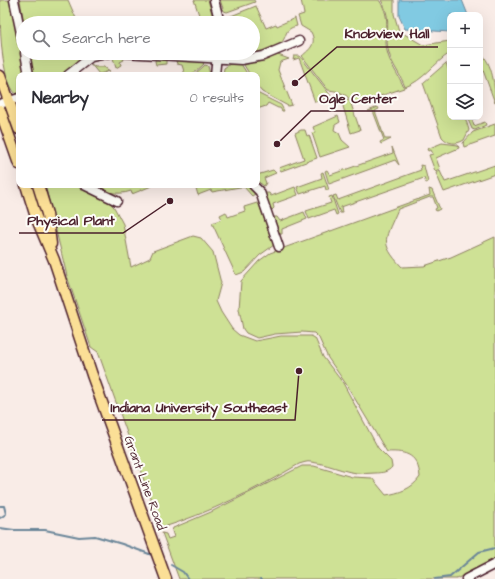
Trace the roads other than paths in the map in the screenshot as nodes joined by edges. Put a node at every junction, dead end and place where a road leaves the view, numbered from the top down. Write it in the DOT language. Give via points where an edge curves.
graph roads {
  1 [pos="14,0"];
  2 [pos="214,0"];
  3 [pos="17,16"];
  4 [pos="218,16"];
  5 [pos="299,41"];
  6 [pos="260,57"];
  7 [pos="26,60"];
  8 [pos="87,60"];
  9 [pos="216,60"];
  10 [pos="28,72"];
  11 [pos="72,72"];
  12 [pos="215,72"];
  13 [pos="0,76"];
  14 [pos="9,101"];
  15 [pos="0,110"];
  16 [pos="16,121"];
  17 [pos="16,155"];
  18 [pos="27,188"];
  19 [pos="39,188"];
  20 [pos="90,188"];
  21 [pos="256,188"];
  22 [pos="117,201"];
  23 [pos="279,247"];
  24 [pos="54,260"];
  25 [pos="495,564"];
  26 [pos="166,579"];
  27 [pos="466,579"];
  1 -- 3 [label="street"];
  2 -- 4 [label="street"];
  5 -- 6 [label="street"];
  7 -- 10 [label="street"];
  8 -- 11 [label="street"];
  9 -- 12 [label="street"];
  13 -- 14 [label="main road"];
  14 -- 16 [label="main road"];
  15 -- 17 [label="main road"];
  18 -- 24 [label="main road, Grant Line Road"];
  19 -- 24 [label="main road, Grant Line Road" via="47,214"];
  20 -- 22 [label="street"];
  21 -- 23 [label="street" via="260,192"];
  24 -- 26 [label="main road, Grant Line Road" via="97,389"];
  25 -- 27 [label="street"];
}
